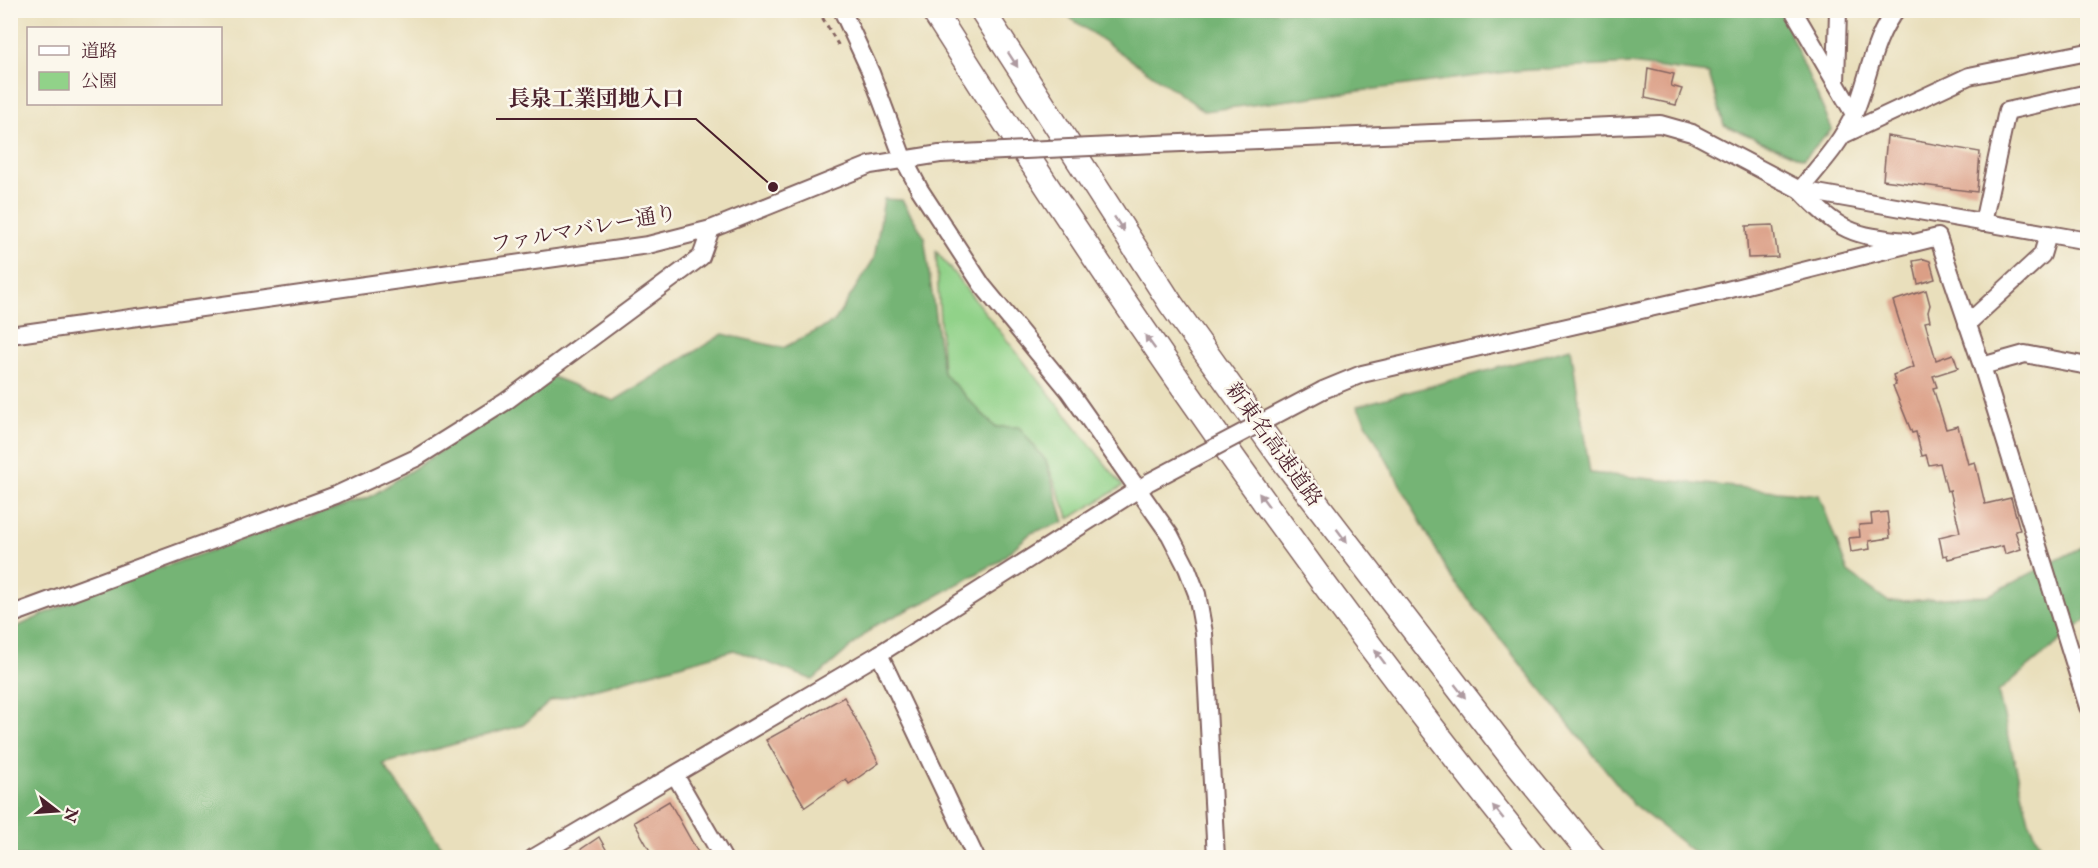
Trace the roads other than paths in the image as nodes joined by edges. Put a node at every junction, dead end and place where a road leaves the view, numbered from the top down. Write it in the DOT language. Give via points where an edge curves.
graph roads {
  1 [pos="842,10"];
  2 [pos="933,10"];
  3 [pos="982,10"];
  4 [pos="1792,10"];
  5 [pos="1838,10"];
  6 [pos="1896,10"];
  7 [pos="2088,52"];
  8 [pos="1836,83"];
  9 [pos="2088,93"];
  10 [pos="1854,114"];
  11 [pos="1843,135"];
  12 [pos="903,158"];
  13 [pos="1800,190"];
  14 [pos="1932,215"];
  15 [pos="1983,223"];
  16 [pos="711,229"];
  17 [pos="2048,234"];
  18 [pos="1938,237"];
  19 [pos="2088,241"];
  20 [pos="1967,324"];
  21 [pos="10,335"];
  22 [pos="1982,366"];
  23 [pos="2088,366"];
  24 [pos="1143,486"];
  25 [pos="10,615"];
  26 [pos="879,654"];
  27 [pos="2088,707"];
  28 [pos="675,775"];
  29 [pos="533,858"];
  30 [pos="723,858"];
  31 [pos="976,858"];
  32 [pos="1216,858"];
  33 [pos="1535,858"];
  34 [pos="1594,858"];
  1 -- 12 [label="street"];
  33 -- 2 [label="highway, 新東名高速道路, one-way" via="1360,630 1141,330"];
  3 -- 34 [label="highway, 新東名高速道路, one-way" via="1171,303 1280,456"];
  4 -- 8 [label="street"];
  5 -- 8 [label="street"];
  6 -- 10 [label="street" via="1879,40"];
  7 -- 11 [label="street" via="1969,76"];
  8 -- 10 [label="street"];
  9 -- 15 [label="street" via="2007,111"];
  10 -- 11 [label="street"];
  11 -- 13 [label="street"];
  12 -- 13 [label="street, ファルマバレー通り, bridge" via="1660,124 1692,133"];
  12 -- 16 [label="street, ファルマバレー通り" via="839,176"];
  12 -- 24 [label="street" via="982,285"];
  13 -- 14 [label="street"];
  13 -- 18 [label="street" via="1826,217 1859,235 1907,241"];
  14 -- 15 [label="street"];
  14 -- 18 [label="street"];
  15 -- 17 [label="street"];
  16 -- 21 [label="street, ファルマバレー通り" via="648,244 486,270"];
  16 -- 25 [label="street" via="701,257 505,402 416,458 336,495"];
  17 -- 19 [label="street"];
  17 -- 20 [label="street" via="2042,255"];
  18 -- 20 [label="street"];
  18 -- 24 [label="street, bridge" via="1704,296 1362,374 1323,390"];
  20 -- 22 [label="street"];
  22 -- 23 [label="street" via="2025,354"];
  22 -- 27 [label="street"];
  24 -- 26 [label="street"];
  24 -- 32 [label="street" via="1197,594 1204,633"];
  26 -- 28 [label="street"];
  26 -- 31 [label="street"];
  28 -- 29 [label="street"];
  28 -- 30 [label="street"];
}
